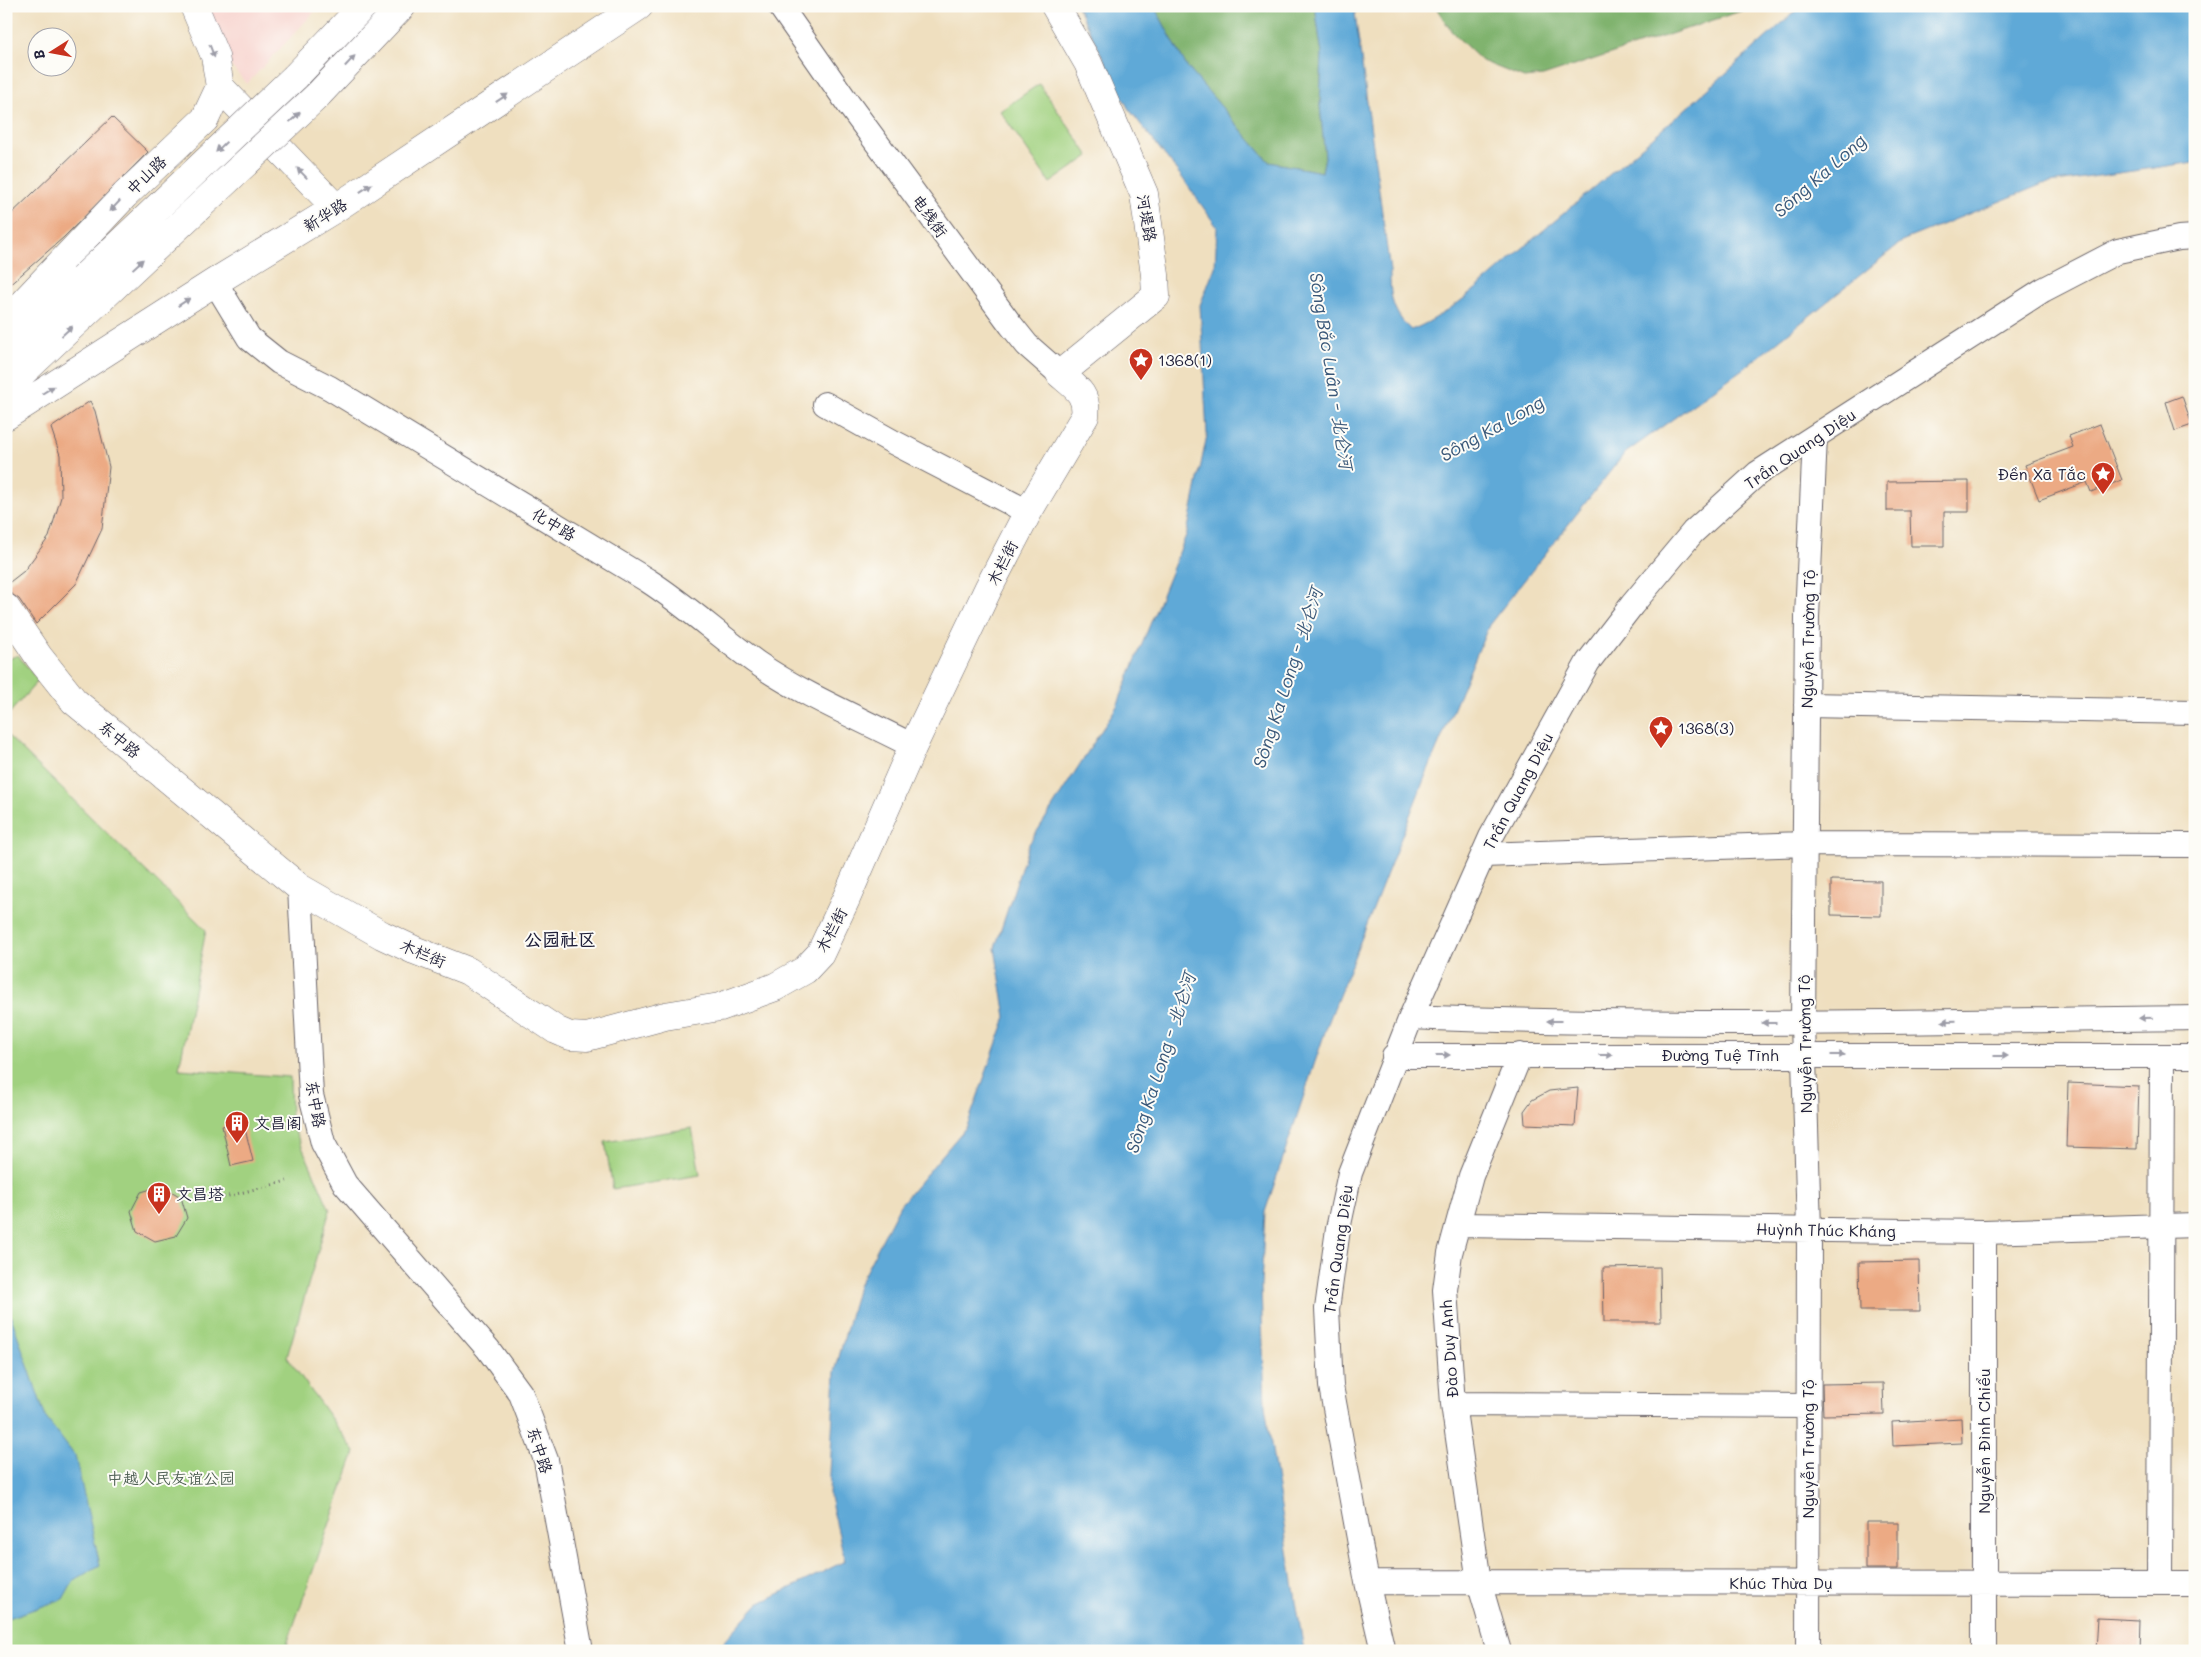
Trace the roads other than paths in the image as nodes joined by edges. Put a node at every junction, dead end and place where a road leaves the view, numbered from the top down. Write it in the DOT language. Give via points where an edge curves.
graph roads {
  1 [pos="194,6"];
  2 [pos="363,6"];
  3 [pos="402,6"];
  4 [pos="639,6"];
  5 [pos="780,6"];
  6 [pos="1055,6"];
  7 [pos="220,87"];
  8 [pos="336,208"];
  9 [pos="2195,237"];
  10 [pos="215,282"];
  11 [pos="6,321"];
  12 [pos="6,352"];
  13 [pos="1060,374"];
  14 [pos="6,388"];
  15 [pos="825,404"];
  16 [pos="6,416"];
  17 [pos="1084,416"];
  18 [pos="1815,437"];
  19 [pos="1028,512"];
  20 [pos="6,608"];
  21 [pos="1806,705"];
  22 [pos="2195,712"];
  23 [pos="913,746"];
  24 [pos="1805,844"];
  25 [pos="2195,845"];
  26 [pos="1483,855"];
  27 [pos="300,888"];
  28 [pos="1411,1017"];
  29 [pos="2195,1018"];
  30 [pos="1803,1023"];
  31 [pos="1520,1055"];
  32 [pos="1804,1055"];
  33 [pos="1394,1056"];
  34 [pos="2162,1056"];
  35 [pos="2195,1056"];
  36 [pos="1458,1225"];
  37 [pos="2195,1225"];
  38 [pos="2162,1226"];
  39 [pos="1809,1230"];
  40 [pos="1984,1232"];
  41 [pos="1452,1404"];
  42 [pos="1808,1406"];
  43 [pos="1367,1582"];
  44 [pos="1479,1582"];
  45 [pos="1808,1582"];
  46 [pos="1984,1583"];
  47 [pos="2160,1583"];
  48 [pos="2195,1583"];
  49 [pos="581,1651"];
  50 [pos="1383,1651"];
  51 [pos="1498,1651"];
  52 [pos="1808,1651"];
  53 [pos="1984,1651"];
  1 -- 7 [label="street, one-way" via="215,56"];
  2 -- 12 [label="street, one-way, bridge" via="295,77"];
  14 -- 3 [label="street, one-way, bridge" via="317,96"];
  8 -- 4 [label="street, 新华路, one-way"];
  5 -- 13 [label="street, 电线街" via="1011,324 1027,345"];
  6 -- 13 [label="street, 河堤路" via="1088,63 1144,194 1156,296"];
  8 -- 7 [label="street, one-way"];
  7 -- 11 [label="street, 中山路, one-way" via="205,119 125,196"];
  8 -- 10 [label="street, 新华路"];
  9 -- 18 [label="street, Trần Quang Diệu" via="2118,251 2043,290"];
  16 -- 10 [label="street, 新华路, one-way"];
  10 -- 23 [label="street, 化中路" via="249,338 279,362 330,388 647,580 782,678"];
  13 -- 17 [label="street, 电线街" via="1084,398"];
  15 -- 19 [label="street"];
  17 -- 19 [label="street, 木栏街"];
  18 -- 21 [label="street, Nguyễn Trường Tộ"];
  18 -- 26 [label="street, Trần Quang Diệu" via="1758,474 1693,532 1632,605 1588,662"];
  19 -- 23 [label="street, 木栏街"];
  20 -- 27 [label="street, 东中路" via="39,657 74,700"];
  21 -- 22 [label="street"];
  21 -- 24 [label="street, Nguyễn Trường Tộ"];
  23 -- 27 [label="street, 木栏街" via="820,954 805,970 775,987 720,1007 665,1016 586,1037 570,1036 468,971 382,935"];
  24 -- 25 [label="street"];
  24 -- 26 [label="street"];
  24 -- 30 [label="street, Nguyễn Trường Tộ"];
  26 -- 28 [label="street, Trần Quang Diệu"];
  27 -- 49 [label="street, 东中路" via="311,1095 323,1143 345,1184 488,1349 520,1394 546,1460"];
  30 -- 28 [label="street, Đường Tuệ Tĩnh, one-way" via="1505,1021"];
  28 -- 33 [label="street, Trần Quang Diệu"];
  29 -- 30 [label="street, Đường Tuệ Tĩnh, one-way"];
  30 -- 32 [label="street, Nguyễn Trường Tộ"];
  31 -- 32 [label="street, Đường Tuệ Tĩnh, one-way"];
  33 -- 31 [label="street, Đường Tuệ Tĩnh, one-way"];
  31 -- 36 [label="street, Đào Duy Anh" via="1471,1176"];
  32 -- 34 [label="street, Đường Tuệ Tĩnh, one-way"];
  32 -- 39 [label="street, Nguyễn Trường Tộ"];
  33 -- 43 [label="street, Trần Quang Diệu" via="1350,1174 1338,1229 1327,1309 1331,1386"];
  34 -- 35 [label="street, Đường Tuệ Tĩnh"];
  34 -- 38 [label="street"];
  36 -- 39 [label="street, Huỳnh Thúc Kháng"];
  36 -- 41 [label="street, Đào Duy Anh" via="1450,1253 1446,1290"];
  37 -- 38 [label="street, Huỳnh Thúc Kháng"];
  38 -- 40 [label="street, Huỳnh Thúc Kháng"];
  38 -- 47 [label="street"];
  39 -- 40 [label="street, Huỳnh Thúc Kháng"];
  39 -- 42 [label="street, Nguyễn Trường Tộ"];
  40 -- 46 [label="street, Nguyễn Đình Chiểu"];
  41 -- 42 [label="street"];
  41 -- 44 [label="street, Đào Duy Anh"];
  42 -- 45 [label="street, Nguyễn Trường Tộ"];
  43 -- 44 [label="street, Khúc Thừa Dụ"];
  43 -- 50 [label="street, Trần Quang Diệu"];
  44 -- 45 [label="street, Khúc Thừa Dụ"];
  44 -- 51 [label="street, Đào Duy Anh"];
  45 -- 46 [label="street, Khúc Thừa Dụ"];
  45 -- 52 [label="street, Nguyễn Trường Tộ"];
  46 -- 47 [label="street, Khúc Thừa Dụ"];
  46 -- 53 [label="street, Nguyễn Đình Chiểu"];
  47 -- 48 [label="street, Khúc Thừa Dụ"];
}
